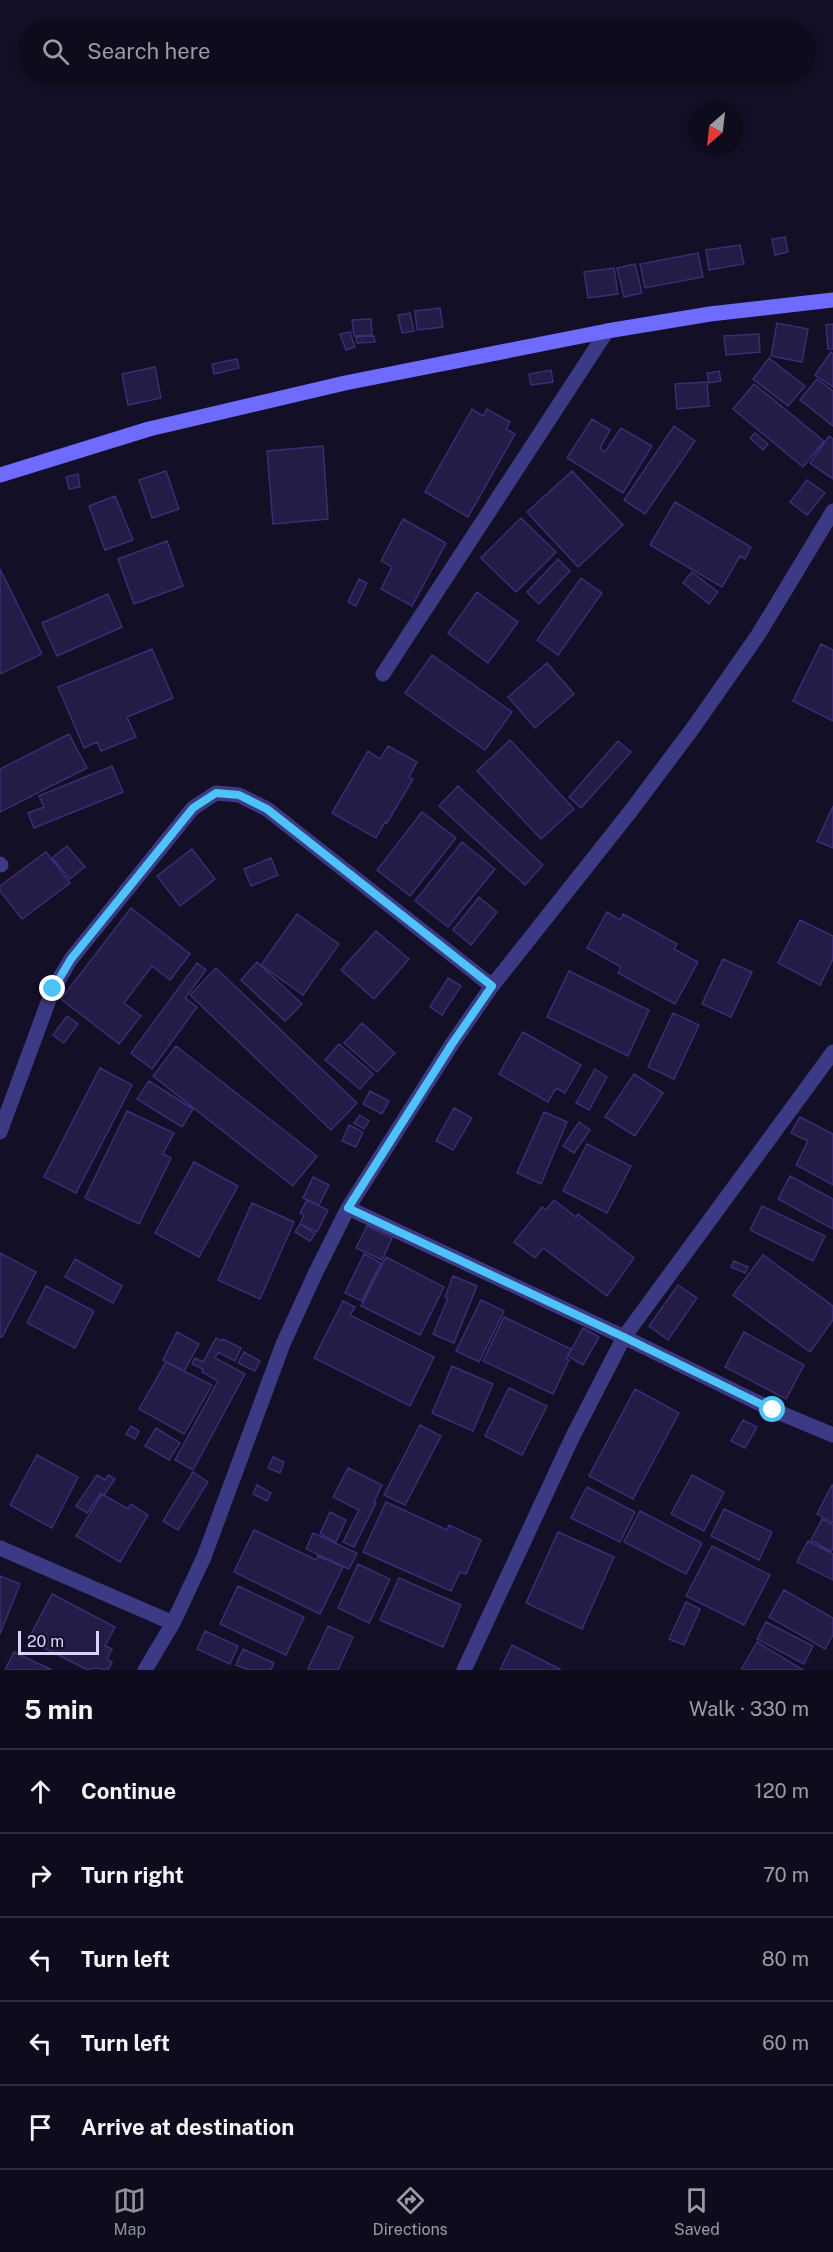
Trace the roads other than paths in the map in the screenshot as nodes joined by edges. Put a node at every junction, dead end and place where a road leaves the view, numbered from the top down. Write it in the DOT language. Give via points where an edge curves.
graph roads {
  1 [pos="833,300"];
  2 [pos="607,331"];
  3 [pos="0,475"];
  4 [pos="833,511"];
  5 [pos="383,674"];
  6 [pos="492,986"];
  7 [pos="833,1052"];
  8 [pos="0,1131"];
  9 [pos="348,1208"];
  10 [pos="624,1337"];
  11 [pos="833,1435"];
  12 [pos="0,1548"];
  13 [pos="173,1623"];
  14 [pos="145,1670"];
  15 [pos="464,1670"];
  1 -- 2 [label="main road"];
  2 -- 3 [label="main road" via="345,383 149,429"];
  2 -- 5 [label="street"];
  4 -- 6 [label="street" via="758,635 693,728"];
  6 -- 8 [label="street" via="267,809 239,795 216,793 193,808 71,959 53,989"];
  6 -- 9 [label="street"];
  7 -- 10 [label="street"];
  9 -- 10 [label="street"];
  9 -- 13 [label="street" via="284,1344 204,1557"];
  10 -- 11 [label="street"];
  10 -- 15 [label="street" via="572,1438"];
  12 -- 13 [label="street"];
  13 -- 14 [label="street"];
}
